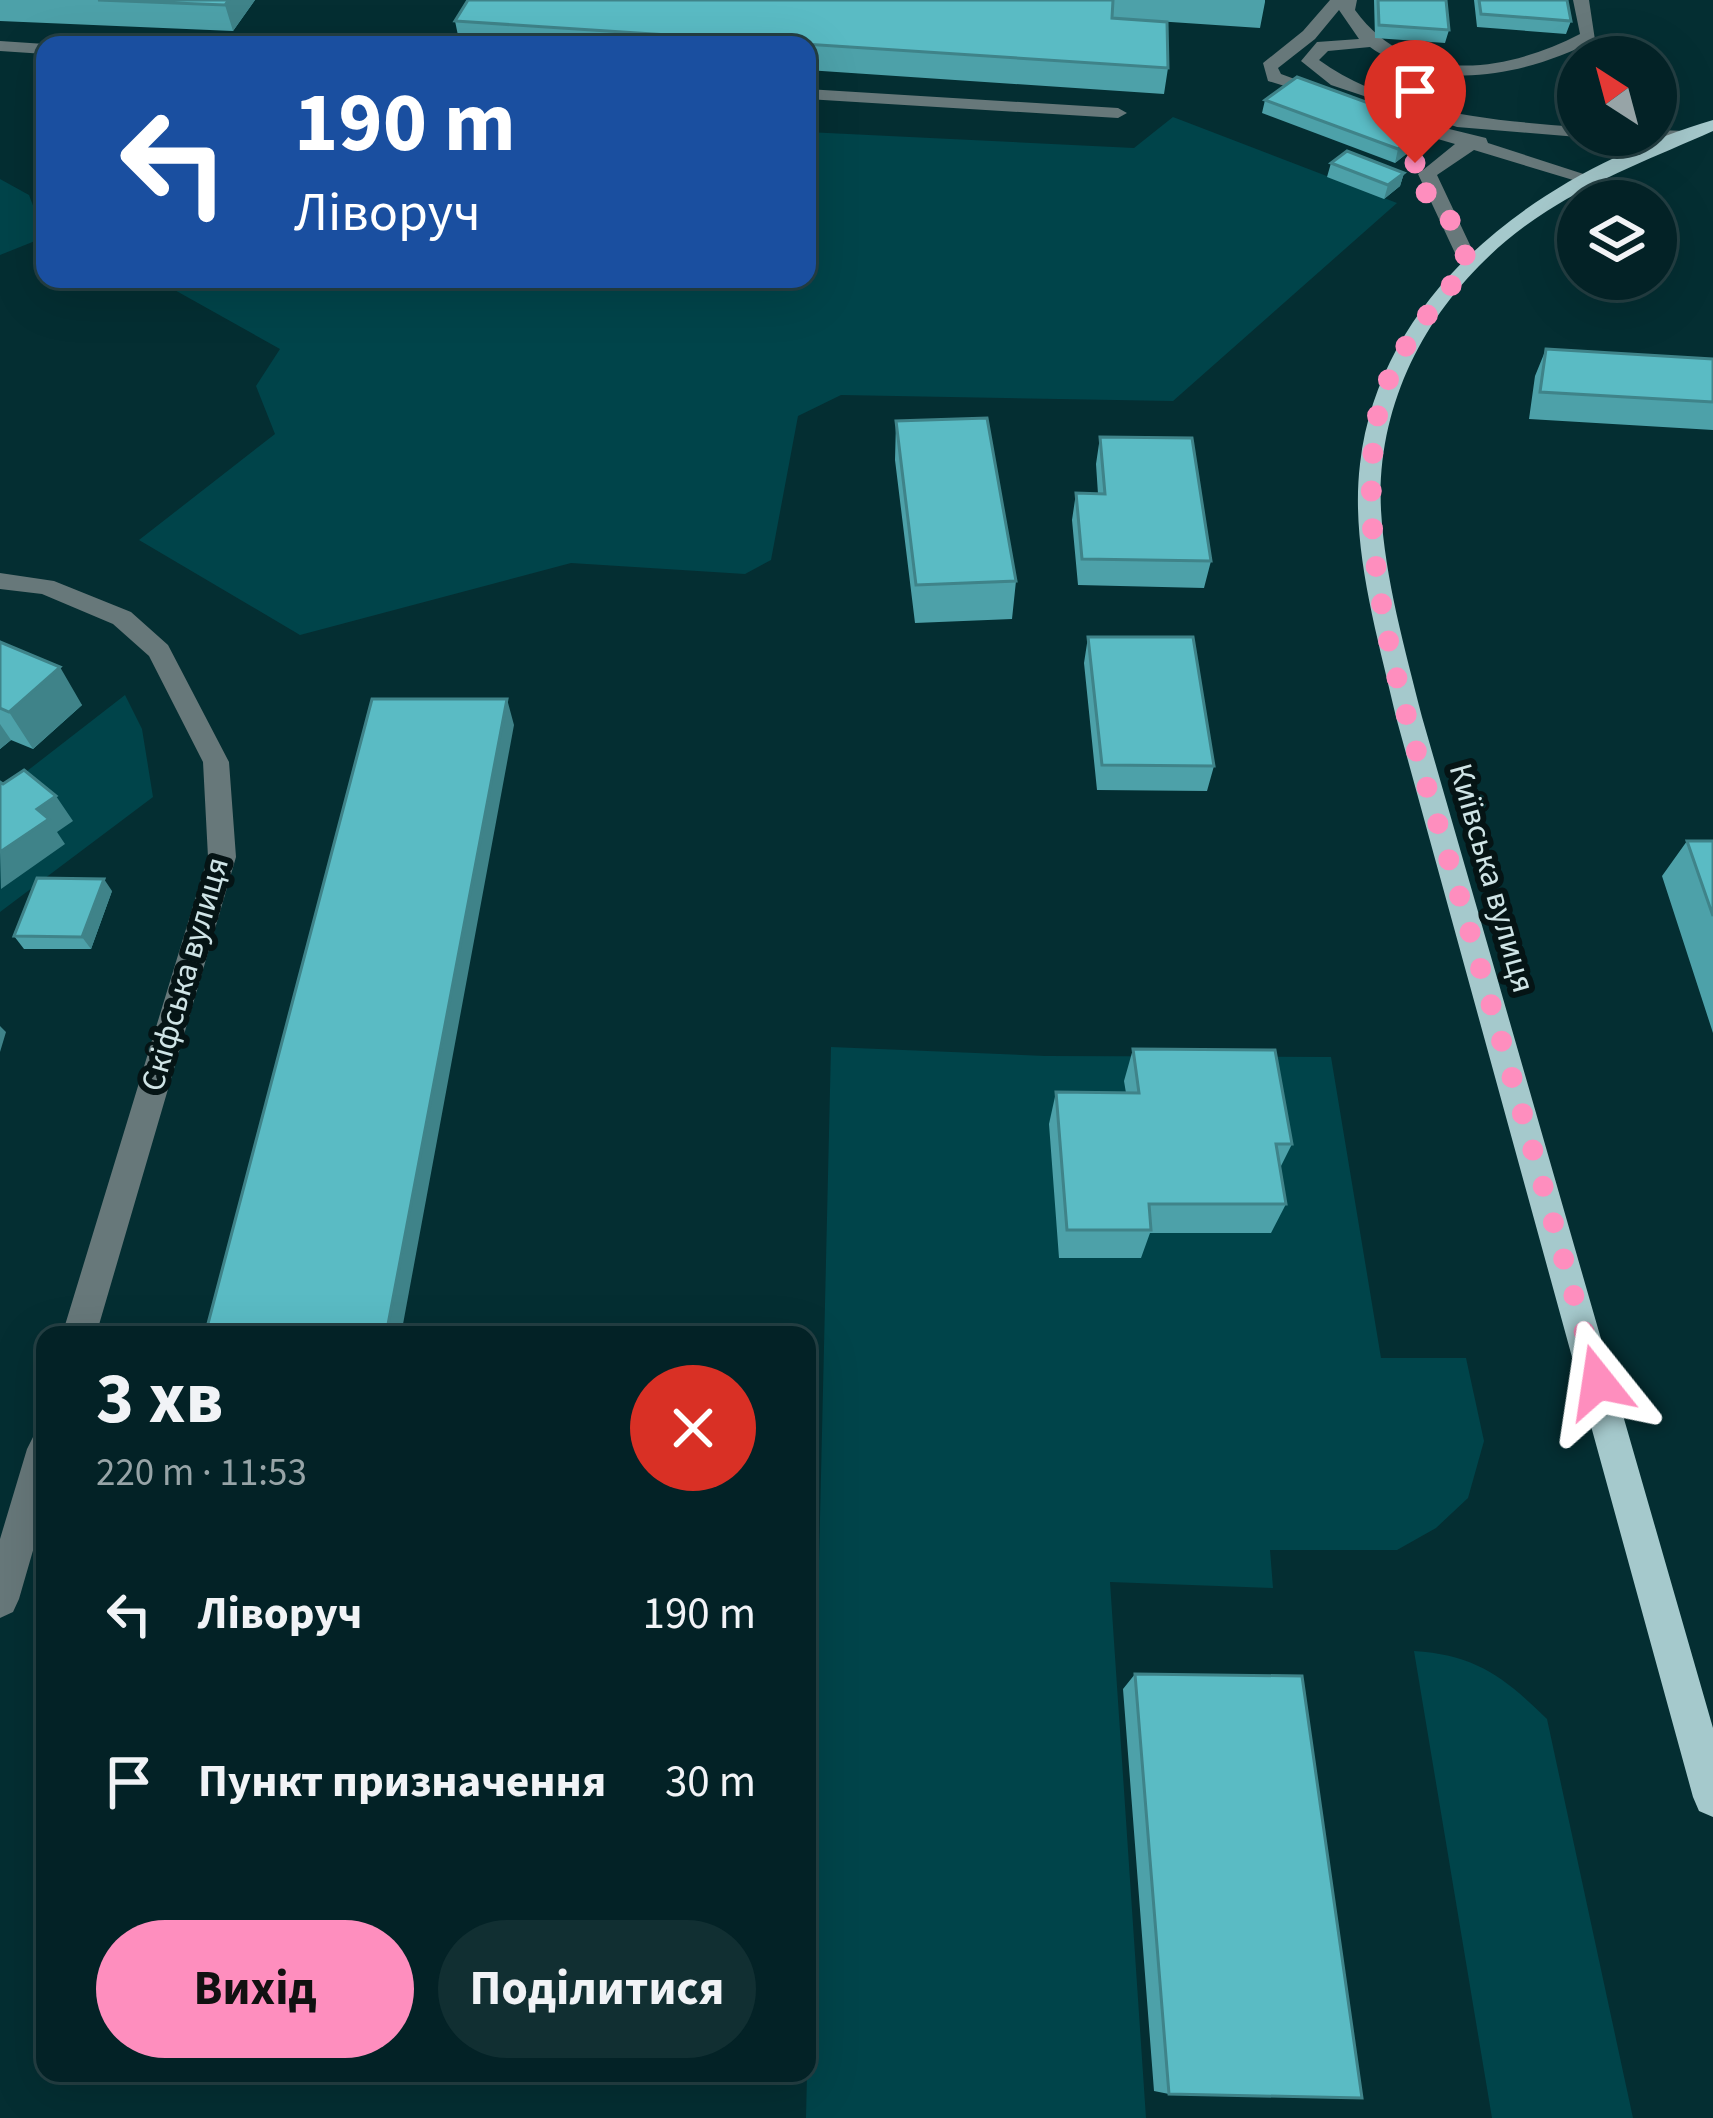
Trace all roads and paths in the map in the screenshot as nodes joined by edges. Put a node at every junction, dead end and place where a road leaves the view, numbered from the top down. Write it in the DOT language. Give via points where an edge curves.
graph roads {
  1 [pos="1339,0"];
  2 [pos="1349,0"];
  3 [pos="1581,0"];
  4 [pos="1367,43"];
  5 [pos="0,46"];
  6 [pos="36,48"];
  7 [pos="816,95"];
  8 [pos="1118,113"];
  9 [pos="1713,125"];
  10 [pos="1557,130"];
  11 [pos="1557,133"];
  12 [pos="1534,134"];
  13 [pos="1677,136"];
  14 [pos="1688,136"];
  15 [pos="1443,138"];
  16 [pos="1468,146"];
  17 [pos="1594,180"];
  18 [pos="1557,200"];
  19 [pos="1444,206"];
  20 [pos="1469,264"];
  21 [pos="0,581"];
  22 [pos="82,1326"];
  23 [pos="36,1479"];
  24 [pos="0,1599"];
  25 [pos="1713,1797"];
  1 -- 15 [label="street" via="1269,67 1274,76"];
  2 -- 4 [label="street"];
  3 -- 4 [label="street" via="1589,37 1582,50 1495,86 1461,85"];
  4 -- 10 [label="street" via="1323,46 1309,61 1337,80 1463,123"];
  5 -- 6 [label="street"];
  7 -- 8 [label="street"];
  9 -- 14 [label="main road, Київська вулиця"];
  11 -- 12 [label="street"];
  12 -- 15 [label="street"];
  12 -- 16 [label="street"];
  13 -- 14 [label="street"];
  14 -- 17 [label="main road, Київська вулиця"];
  15 -- 16 [label="street"];
  15 -- 19 [label="street" via="1410,168 1417,186"];
  16 -- 17 [label="street"];
  16 -- 19 [label="street" via="1426,174"];
  18 -- 20 [label="main road, Київська вулиця"];
  19 -- 20 [label="street"];
  20 -- 25 [label="main road, Київська вулиця" via="1411,334 1378,414 1370,506 1382,596 1409,717"];
  21 -- 22 [label="street, Скіфська вулиця" via="46,587 122,618 159,650 216,762 222,857"];
  23 -- 24 [label="street"];
}
